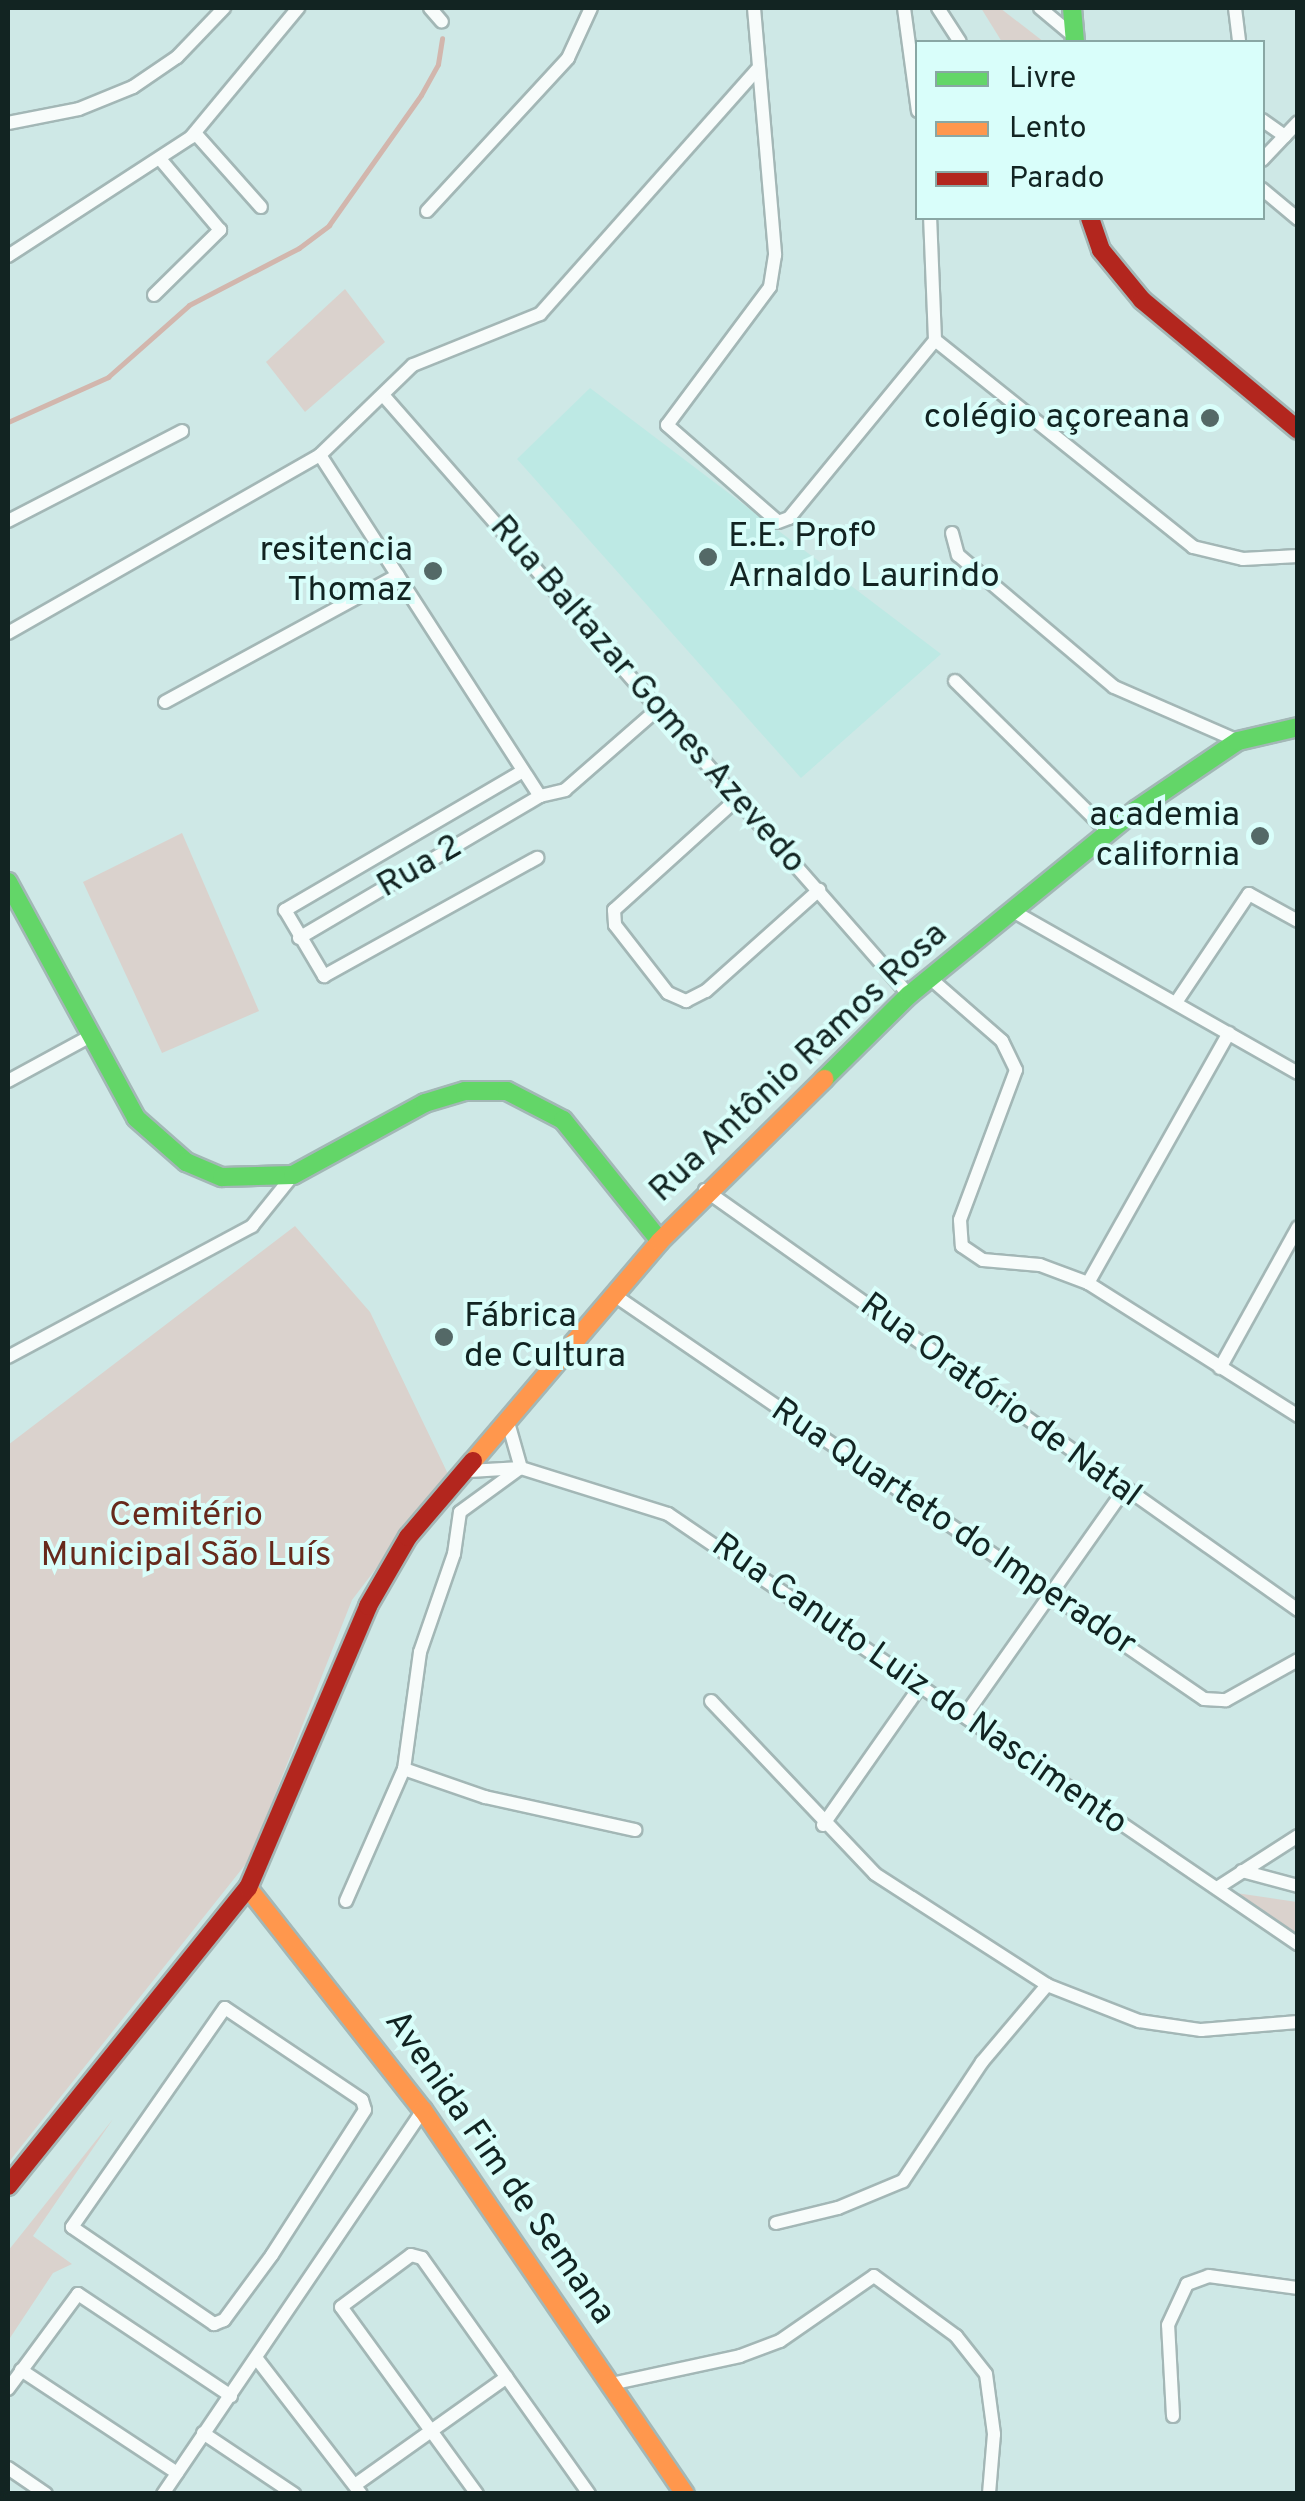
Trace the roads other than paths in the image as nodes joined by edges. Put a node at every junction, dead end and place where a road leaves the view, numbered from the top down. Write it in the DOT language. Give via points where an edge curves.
graph roads {
  1 [pos="224,8"];
  2 [pos="298,8"];
  3 [pos="430,8"];
  4 [pos="591,8"];
  5 [pos="754,8"];
  6 [pos="904,8"];
  7 [pos="938,8"];
  8 [pos="1040,8"];
  9 [pos="1072,8"];
  10 [pos="1235,8"];
  11 [pos="442,22"];
  12 [pos="959,40"];
  13 [pos="1077,40"];
  14 [pos="1239,40"];
  15 [pos="757,70"];
  16 [pos="915,89"];
  17 [pos="1265,122"];
  18 [pos="1298,122"];
  19 [pos="8,123"];
  20 [pos="195,133"];
  21 [pos="1285,136"];
  22 [pos="1265,157"];
  23 [pos="160,159"];
  24 [pos="1265,192"];
  25 [pos="262,207"];
  26 [pos="428,212"];
  27 [pos="1298,219"];
  28 [pos="930,220"];
  29 [pos="1087,221"];
  30 [pos="8,256"];
  31 [pos="154,294"];
  32 [pos="935,340"];
  33 [pos="383,396"];
  34 [pos="1298,430"];
  35 [pos="182,431"];
  36 [pos="320,455"];
  37 [pos="8,521"];
  38 [pos="952,534"];
  39 [pos="1298,556"];
  40 [pos="398,574"];
  41 [pos="8,633"];
  42 [pos="955,681"];
  43 [pos="165,702"];
  44 [pos="659,708"];
  45 [pos="1298,728"];
  46 [pos="1238,740"];
  47 [pos="524,771"];
  48 [pos="540,796"];
  49 [pos="738,798"];
  50 [pos="1108,833"];
  51 [pos="537,858"];
  52 [pos="8,882"];
  53 [pos="819,890"];
  54 [pos="1011,910"];
  55 [pos="1298,921"];
  56 [pos="298,938"];
  57 [pos="931,978"];
  58 [pos="909,995"];
  59 [pos="1177,1001"];
  60 [pos="1228,1033"];
  61 [pos="89,1037"];
  62 [pos="1298,1073"];
  63 [pos="8,1081"];
  64 [pos="293,1176"];
  65 [pos="705,1190"];
  66 [pos="1298,1228"];
  67 [pos="660,1241"];
  68 [pos="1293,1246"];
  69 [pos="1088,1283"];
  70 [pos="617,1297"];
  71 [pos="8,1358"];
  72 [pos="1220,1368"];
  73 [pos="1298,1416"];
  74 [pos="509,1426"];
  75 [pos="521,1468"];
  76 [pos="469,1470"];
  77 [pos="1124,1490"];
  78 [pos="1054,1597"];
  79 [pos="1298,1610"];
  80 [pos="1298,1660"];
  81 [pos="921,1685"];
  82 [pos="711,1701"];
  83 [pos="966,1714"];
  84 [pos="404,1769"];
  85 [pos="823,1825"];
  86 [pos="636,1830"];
  87 [pos="1298,1836"];
  88 [pos="1242,1870"];
  89 [pos="1298,1886"];
  90 [pos="248,1888"];
  91 [pos="1217,1888"];
  92 [pos="346,1901"];
  93 [pos="1298,1944"];
  94 [pos="1046,1986"];
  95 [pos="1298,2022"];
  96 [pos="365,2104"];
  97 [pos="424,2110"];
  98 [pos="8,2186"];
  99 [pos="776,2223"];
  100 [pos="1298,2288"];
  101 [pos="257,2359"];
  102 [pos="20,2370"];
  103 [pos="507,2377"];
  104 [pos="611,2384"];
  105 [pos="8,2389"];
  106 [pos="230,2396"];
  107 [pos="1173,2416"];
  108 [pos="431,2430"];
  109 [pos="203,2433"];
  110 [pos="8,2468"];
  111 [pos="176,2473"];
  112 [pos="358,2489"];
  113 [pos="46,2494"];
  114 [pos="163,2494"];
  115 [pos="294,2494"];
  116 [pos="477,2494"];
  117 [pos="590,2494"];
  118 [pos="684,2494"];
  119 [pos="989,2494"];
  1 -- 19 [label="street" via="177,57 134,87 80,109"];
  2 -- 20 [label="street"];
  3 -- 11 [label="street"];
  4 -- 26 [label="street" via="568,58"];
  5 -- 15 [label="street"];
  6 -- 16 [label="street"];
  7 -- 12 [label="street"];
  8 -- 13 [label="street"];
  9 -- 13 [label="main road"];
  10 -- 14 [label="street"];
  15 -- 32 [label="street" via="775,256 770,287 667,424 772,519 788,518"];
  15 -- 33 [label="street" via="554,302 524,322 432,354"];
  17 -- 21 [label="street"];
  18 -- 21 [label="street"];
  20 -- 23 [label="street"];
  20 -- 25 [label="street"];
  21 -- 22 [label="street"];
  23 -- 30 [label="street"];
  23 -- 31 [label="street" via="220,230"];
  24 -- 27 [label="street"];
  28 -- 32 [label="street"];
  29 -- 34 [label="main road" via="1142,300"];
  32 -- 39 [label="street" via="1193,547 1243,559"];
  33 -- 36 [label="street"];
  33 -- 44 [label="street, Rua Baltazar Gomes Azevedo"];
  35 -- 37 [label="street"];
  36 -- 40 [label="street"];
  36 -- 41 [label="street"];
  38 -- 46 [label="street" via="958,554 1114,688"];
  40 -- 43 [label="street"];
  40 -- 47 [label="street"];
  42 -- 50 [label="street"];
  44 -- 48 [label="street, Rua 2" via="565,790"];
  44 -- 49 [label="street, Rua Baltazar Gomes Azevedo"];
  45 -- 46 [label="main road"];
  46 -- 50 [label="main road, Rua Antônio Ramos Rosa"];
  47 -- 48 [label="street"];
  47 -- 56 [label="street" via="289,902 285,910"];
  48 -- 56 [label="street, Rua 2"];
  49 -- 53 [label="street, Rua Baltazar Gomes Azevedo"];
  49 -- 53 [label="street" via="614,910 616,925 668,994 695,998"];
  50 -- 54 [label="main road, Rua Antônio Ramos Rosa"];
  51 -- 56 [label="street, Rua 2" via="328,975 317,972"];
  52 -- 61 [label="main road"];
  53 -- 58 [label="street, Rua Baltazar Gomes Azevedo"];
  54 -- 57 [label="main road, Rua Antônio Ramos Rosa"];
  54 -- 59 [label="street"];
  55 -- 59 [label="street" via="1249,894"];
  57 -- 58 [label="main road, Rua Antônio Ramos Rosa"];
  57 -- 69 [label="street" via="1002,1041 1016,1070 960,1220 962,1246 984,1260 1040,1265"];
  58 -- 65 [label="main road, Rua Antônio Ramos Rosa"];
  59 -- 60 [label="street"];
  60 -- 62 [label="street"];
  60 -- 69 [label="street"];
  61 -- 63 [label="street"];
  61 -- 64 [label="main road" via="136,1118 186,1162 222,1177"];
  64 -- 67 [label="main road" via="425,1103 465,1091 506,1090 563,1120"];
  64 -- 71 [label="street" via="242,1233"];
  65 -- 67 [label="main road, Rua Antônio Ramos Rosa"];
  65 -- 77 [label="street, Rua Oratório de Natal"];
  66 -- 68 [label="street"];
  67 -- 70 [label="main road, Rua Antônio Ramos Rosa"];
  68 -- 72 [label="street"];
  69 -- 72 [label="street"];
  70 -- 74 [label="main road, Rua Antônio Ramos Rosa"];
  70 -- 78 [label="street, Rua Quarteto do Imperador"];
  72 -- 73 [label="street"];
  74 -- 75 [label="street"];
  74 -- 76 [label="main road, Rua Antônio Ramos Rosa"];
  75 -- 76 [label="street, Rua Canuto Luiz do Nascimento"];
  75 -- 81 [label="street, Rua Canuto Luiz do Nascimento" via="668,1514"];
  75 -- 84 [label="street" via="460,1512 454,1554 420,1652"];
  76 -- 90 [label="main road, Rua Antônio Ramos Rosa" via="384,1572"];
  77 -- 78 [label="street"];
  77 -- 79 [label="street, Rua Oratório de Natal"];
  78 -- 80 [label="street, Rua Quarteto do Imperador" via="1216,1702"];
  78 -- 83 [label="street"];
  81 -- 83 [label="street, Rua Canuto Luiz do Nascimento"];
  81 -- 85 [label="street"];
  82 -- 85 [label="street"];
  83 -- 91 [label="street, Rua Canuto Luiz do Nascimento"];
  84 -- 86 [label="street" via="485,1798"];
  84 -- 92 [label="street"];
  85 -- 94 [label="street" via="907,1899"];
  87 -- 88 [label="street"];
  88 -- 89 [label="street"];
  88 -- 91 [label="street"];
  90 -- 97 [label="main road, Avenida Fim de Semana"];
  90 -- 98 [label="main road, Rua Antônio Ramos Rosa"];
  91 -- 93 [label="street, Rua Canuto Luiz do Nascimento"];
  94 -- 95 [label="street" via="1140,2022 1201,2030"];
  94 -- 99 [label="street" via="982,2062 903,2180 838,2208"];
  96 -- 96 [label="street" via="225,2008 74,2222 76,2234 208,2323 224,2320 322,2181"];
  97 -- 101 [label="street"];
  97 -- 104 [label="main road, Avenida Fim de Semana"];
  100 -- 107 [label="street" via="1210,2276 1178,2294 1167,2344"];
  101 -- 106 [label="street"];
  101 -- 112 [label="street"];
  102 -- 105 [label="street"];
  102 -- 106 [label="street" via="78,2294"];
  102 -- 111 [label="street"];
  103 -- 108 [label="street"];
  103 -- 108 [label="street" via="417,2255 341,2306"];
  103 -- 117 [label="street"];
  104 -- 118 [label="main road, Avenida Fim de Semana"];
  104 -- 119 [label="street" via="780,2341 874,2276 956,2336 986,2374 994,2434"];
  106 -- 109 [label="street"];
  108 -- 112 [label="street"];
  108 -- 116 [label="street"];
  109 -- 111 [label="street"];
  109 -- 115 [label="street"];
  110 -- 113 [label="street"];
  111 -- 114 [label="street"];
}
